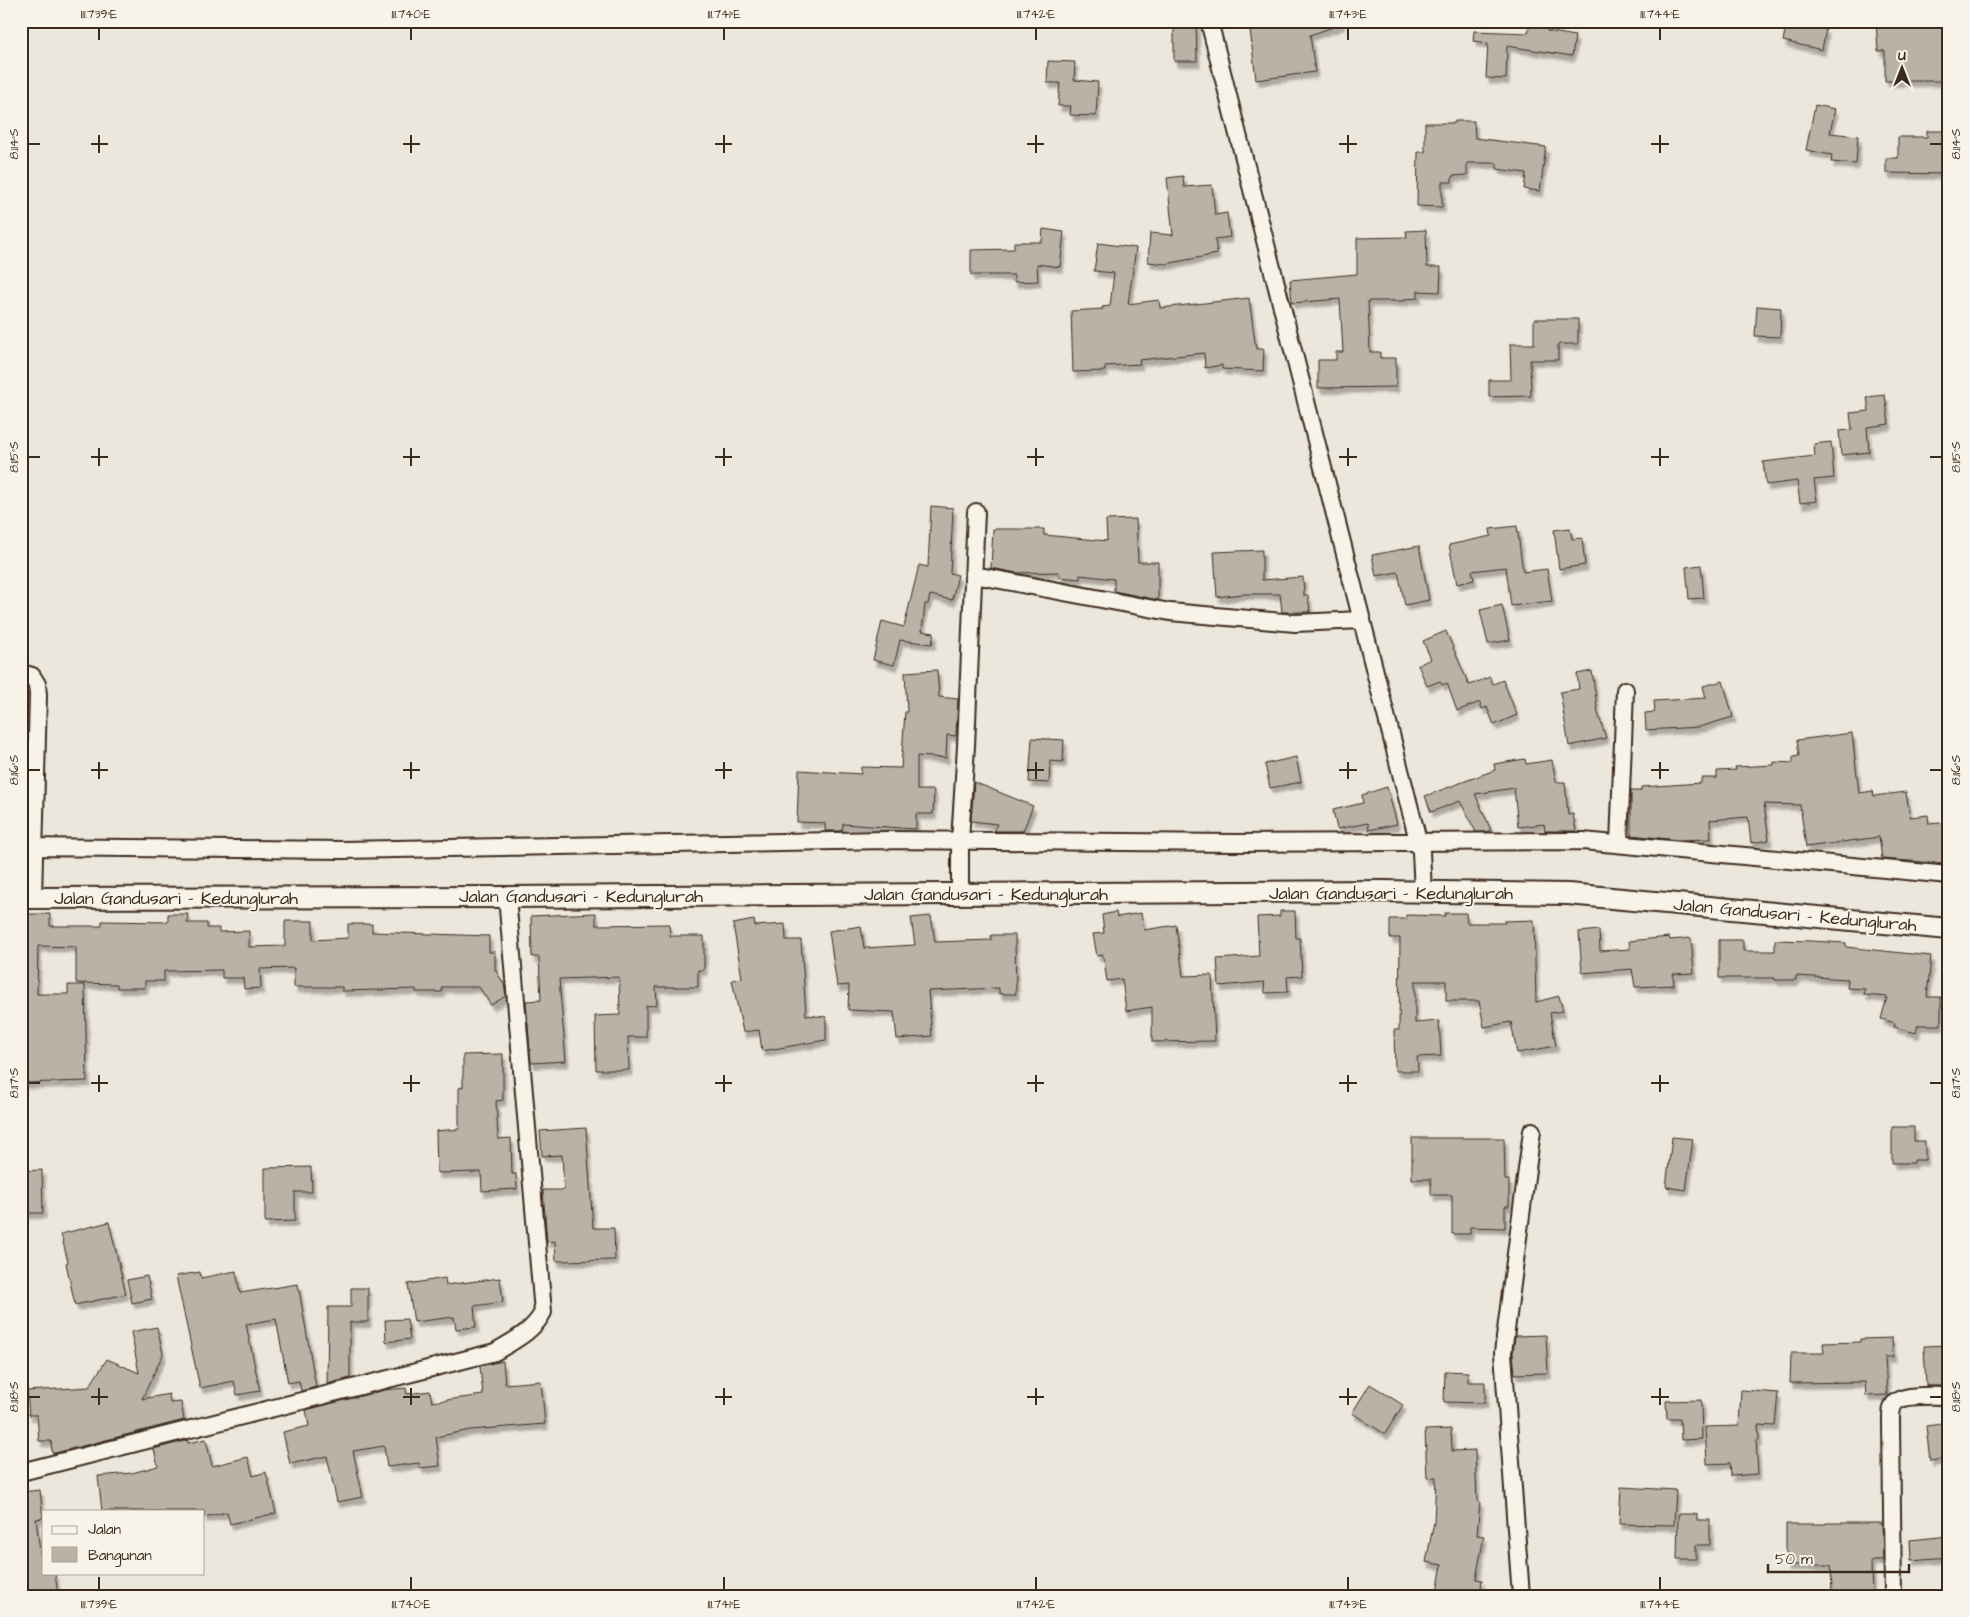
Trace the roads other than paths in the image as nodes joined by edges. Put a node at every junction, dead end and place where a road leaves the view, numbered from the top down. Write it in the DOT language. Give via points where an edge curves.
graph roads {
  1 [pos="1209,21"];
  2 [pos="976,512"];
  3 [pos="974,576"];
  4 [pos="1362,620"];
  5 [pos="21,673"];
  6 [pos="1625,690"];
  7 [pos="1619,844"];
  8 [pos="960,845"];
  9 [pos="1420,847"];
  10 [pos="31,851"];
  11 [pos="1949,875"];
  12 [pos="1422,882"];
  13 [pos="960,885"];
  14 [pos="507,897"];
  15 [pos="27,898"];
  16 [pos="1949,929"];
  17 [pos="1532,1131"];
  18 [pos="1949,1396"];
  19 [pos="21,1472"];
  20 [pos="1521,1596"];
  21 [pos="1893,1596"];
  1 -- 4 [label="street"];
  2 -- 3 [label="street"];
  3 -- 4 [label="street" via="1170,612 1295,623"];
  3 -- 8 [label="street"];
  4 -- 9 [label="street"];
  5 -- 10 [label="street" via="32,676 38,695"];
  6 -- 7 [label="street"];
  7 -- 9 [label="street" via="1583,841"];
  7 -- 11 [label="street"];
  8 -- 9 [label="street"];
  8 -- 10 [label="street" via="886,840 342,850"];
  8 -- 13 [label="street"];
  9 -- 12 [label="street"];
  10 -- 15 [label="street" via="34,876"];
  12 -- 13 [label="street, Jalan Gandusari - Kedunglurah"];
  12 -- 16 [label="street, Jalan Gandusari - Kedunglurah"];
  13 -- 14 [label="street, Jalan Gandusari - Kedunglurah"];
  14 -- 15 [label="street, Jalan Gandusari - Kedunglurah"];
  14 -- 19 [label="street" via="542,1312 534,1326 495,1352"];
  17 -- 20 [label="street" via="1503,1353"];
  18 -- 21 [label="street" via="1906,1398 1896,1401 1893,1406"];
}
